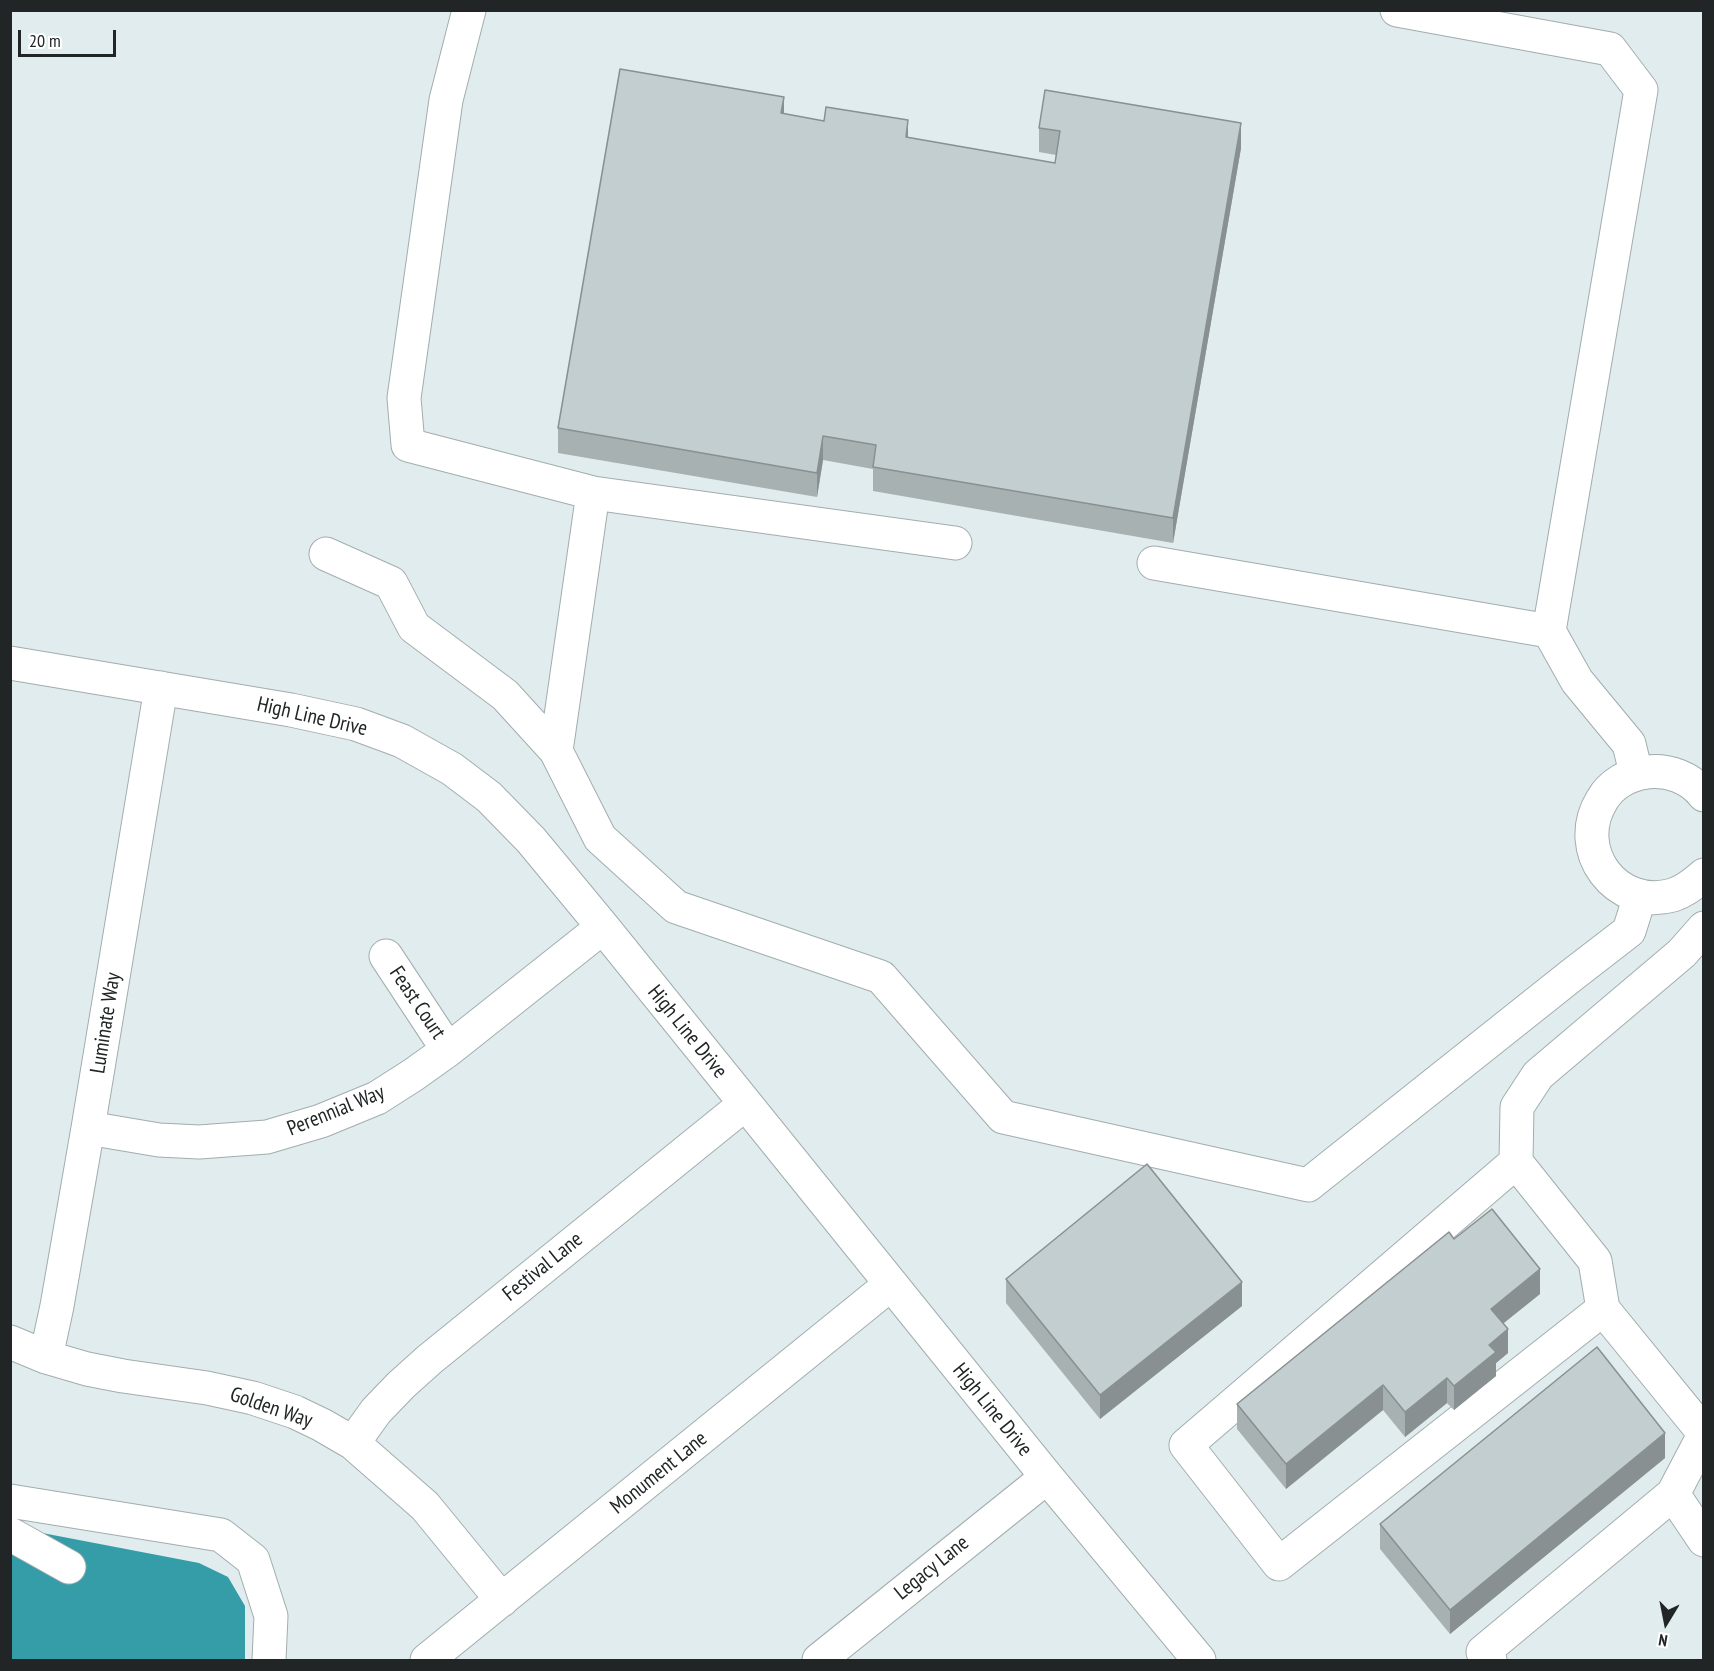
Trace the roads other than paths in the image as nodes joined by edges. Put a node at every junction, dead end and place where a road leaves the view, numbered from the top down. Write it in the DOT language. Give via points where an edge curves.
graph roads {
  1 [pos="469,10"];
  2 [pos="1397,10"];
  3 [pos="593,493"];
  4 [pos="955,543"];
  5 [pos="326,554"];
  6 [pos="1154,563"];
  7 [pos="1549,631"];
  8 [pos="10,663"];
  9 [pos="161,688"];
  10 [pos="556,751"];
  11 [pos="1636,773"];
  12 [pos="1698,780"];
  13 [pos="1704,874"];
  14 [pos="1640,896"];
  15 [pos="603,927"];
  16 [pos="1704,928"];
  17 [pos="386,956"];
  18 [pos="448,1050"];
  19 [pos="745,1104"];
  20 [pos="88,1128"];
  21 [pos="1516,1162"];
  22 [pos="891,1284"];
  23 [pos="1604,1309"];
  24 [pos="10,1342"];
  25 [pos="46,1357"];
  26 [pos="1704,1434"];
  27 [pos="353,1443"];
  28 [pos="1047,1477"];
  29 [pos="1673,1494"];
  30 [pos="10,1501"];
  31 [pos="10,1534"];
  32 [pos="1704,1540"];
  33 [pos="69,1567"];
  34 [pos="502,1600"];
  35 [pos="269,1660"];
  36 [pos="427,1660"];
  37 [pos="819,1660"];
  38 [pos="1199,1660"];
  39 [pos="1490,1660"];
  1 -- 3 [label="street" via="446,100 407,375 404,398 408,445"];
  2 -- 7 [label="street" via="1610,48 1641,90"];
  3 -- 4 [label="street"];
  3 -- 10 [label="street"];
  5 -- 10 [label="street" via="391,583 414,627 505,695"];
  6 -- 7 [label="street"];
  7 -- 11 [label="street" via="1577,681 1629,744"];
  8 -- 9 [label="street, High Line Drive"];
  9 -- 15 [label="street, High Line Drive" via="356,724 402,741 452,769 489,797 531,840"];
  9 -- 20 [label="street, Luminate Way"];
  10 -- 14 [label="street" via="600,838 676,908 881,977 1003,1117 1308,1185 1629,931"];
  11 -- 12 [label="street" via="1654,771"];
  11 -- 14 [label="street" via="1605,794 1591,828 1598,864 1609,879"];
  13 -- 14 [label="street" via="1675,894 1658,898"];
  15 -- 18 [label="street, Perennial Way"];
  15 -- 19 [label="street, High Line Drive"];
  16 -- 21 [label="street" via="1682,953 1538,1076 1517,1107"];
  17 -- 18 [label="street, Feast Court"];
  18 -- 20 [label="street, Perennial Way" via="377,1098 267,1137 199,1142 159,1140"];
  19 -- 22 [label="street, High Line Drive"];
  19 -- 27 [label="street, Festival Lane" via="430,1359 376,1411"];
  20 -- 25 [label="street, Luminate Way"];
  21 -- 23 [label="street" via="1595,1261"];
  21 -- 23 [label="street" via="1186,1444 1278,1564"];
  22 -- 28 [label="street, High Line Drive"];
  22 -- 34 [label="street, Monument Lane"];
  23 -- 26 [label="street"];
  24 -- 25 [label="street, Golden Way"];
  25 -- 27 [label="street, Golden Way" via="87,1369 253,1398 295,1412"];
  26 -- 29 [label="street"];
  27 -- 34 [label="street, Golden Way" via="425,1506"];
  28 -- 37 [label="street, Legacy Lane"];
  28 -- 38 [label="street, High Line Drive"];
  29 -- 32 [label="street"];
  29 -- 39 [label="street" via="1483,1652"];
  30 -- 35 [label="street" via="221,1535 253,1560 271,1616"];
  31 -- 33 [label="street"];
  34 -- 36 [label="street, Monument Lane"];
}
